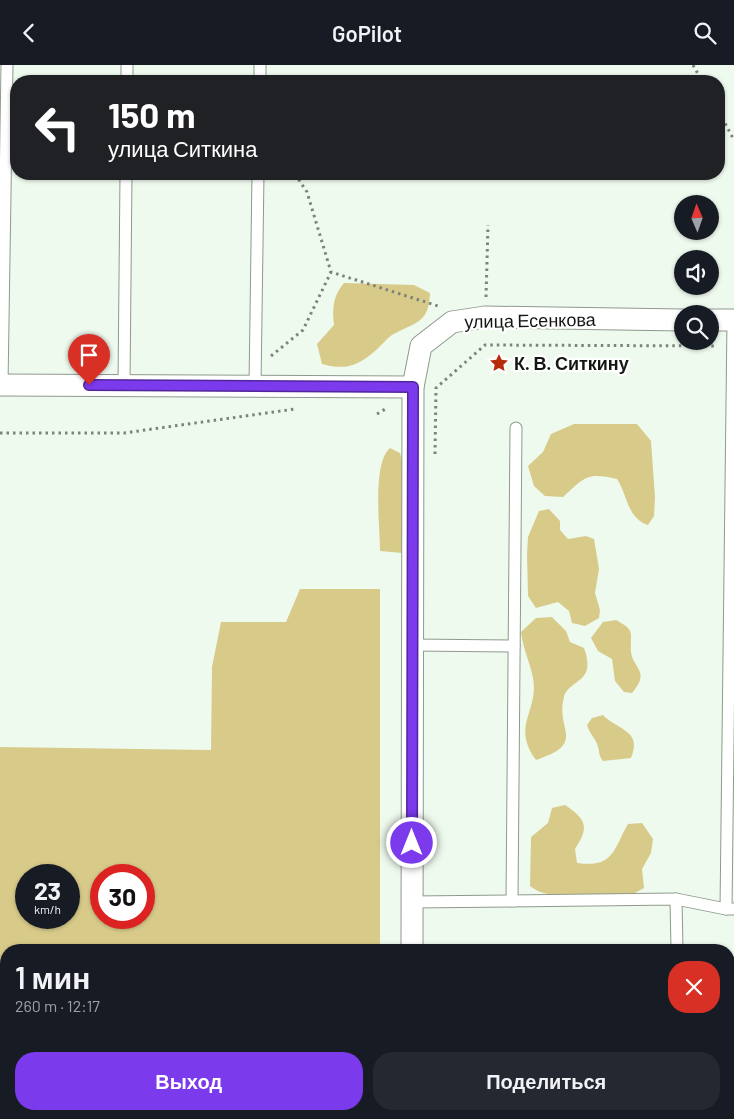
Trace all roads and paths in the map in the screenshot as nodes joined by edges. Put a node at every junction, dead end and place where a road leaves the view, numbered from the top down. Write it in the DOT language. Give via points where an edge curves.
graph roads {
  1 [pos="7,65"];
  2 [pos="725,123"];
  3 [pos="734,140"];
  4 [pos="126,180"];
  5 [pos="258,180"];
  6 [pos="299,180"];
  7 [pos="488,225"];
  8 [pos="331,272"];
  9 [pos="485,317"];
  10 [pos="674,319"];
  11 [pos="719,320"];
  12 [pos="733,320"];
  13 [pos="452,321"];
  14 [pos="478,340"];
  15 [pos="485,345"];
  16 [pos="733,347"];
  17 [pos="255,378"];
  18 [pos="1,385"];
  19 [pos="124,385"];
  20 [pos="413,387"];
  21 [pos="379,407"];
  22 [pos="388,407"];
  23 [pos="299,408"];
  24 [pos="377,414"];
  25 [pos="516,427"];
  26 [pos="0,433"];
  27 [pos="413,435"];
  28 [pos="436,435"];
  29 [pos="436,455"];
  30 [pos="413,645"];
  31 [pos="514,646"];
  32 [pos="676,899"];
  33 [pos="512,901"];
  34 [pos="412,902"];
  35 [pos="730,909"];
  36 [pos="412,944"];
  37 [pos="677,944"];
  1 -- 18 [label="lane"];
  2 -- 3 [label="path"];
  4 -- 19 [label="lane"];
  5 -- 17 [label="lane"];
  6 -- 8 [label="path" via="307,192"];
  7 -- 9 [label="path"];
  8 -- 13 [label="path" via="438,306"];
  8 -- 17 [label="path" via="303,330"];
  9 -- 10 [label="street, улица Есенкова"];
  9 -- 13 [label="street, улица Есенкова"];
  9 -- 15 [label="path"];
  11 -- 12 [label="street"];
  12 -- 16 [label="lane"];
  13 -- 20 [label="street, улица Есенкова" via="421,346"];
  14 -- 15 [label="path"];
  15 -- 16 [label="path"];
  15 -- 28 [label="path" via="436,387"];
  16 -- 35 [label="lane"];
  17 -- 19 [label="street"];
  17 -- 20 [label="street"];
  18 -- 19 [label="street"];
  20 -- 27 [label="street, улица Есенкова"];
  21 -- 22 [label="path"];
  22 -- 24 [label="path"];
  22 -- 27 [label="path"];
  23 -- 26 [label="path" via="124,433"];
  25 -- 31 [label="lane"];
  27 -- 28 [label="path"];
  27 -- 30 [label="street, улица Есенкова"];
  28 -- 29 [label="path"];
  30 -- 31 [label="lane"];
  30 -- 34 [label="street, улица Есенкова"];
  31 -- 33 [label="lane"];
  32 -- 33 [label="lane"];
  32 -- 35 [label="lane"];
  32 -- 37 [label="lane"];
  33 -- 34 [label="lane"];
  34 -- 36 [label="street, улица Есенкова"];
}
